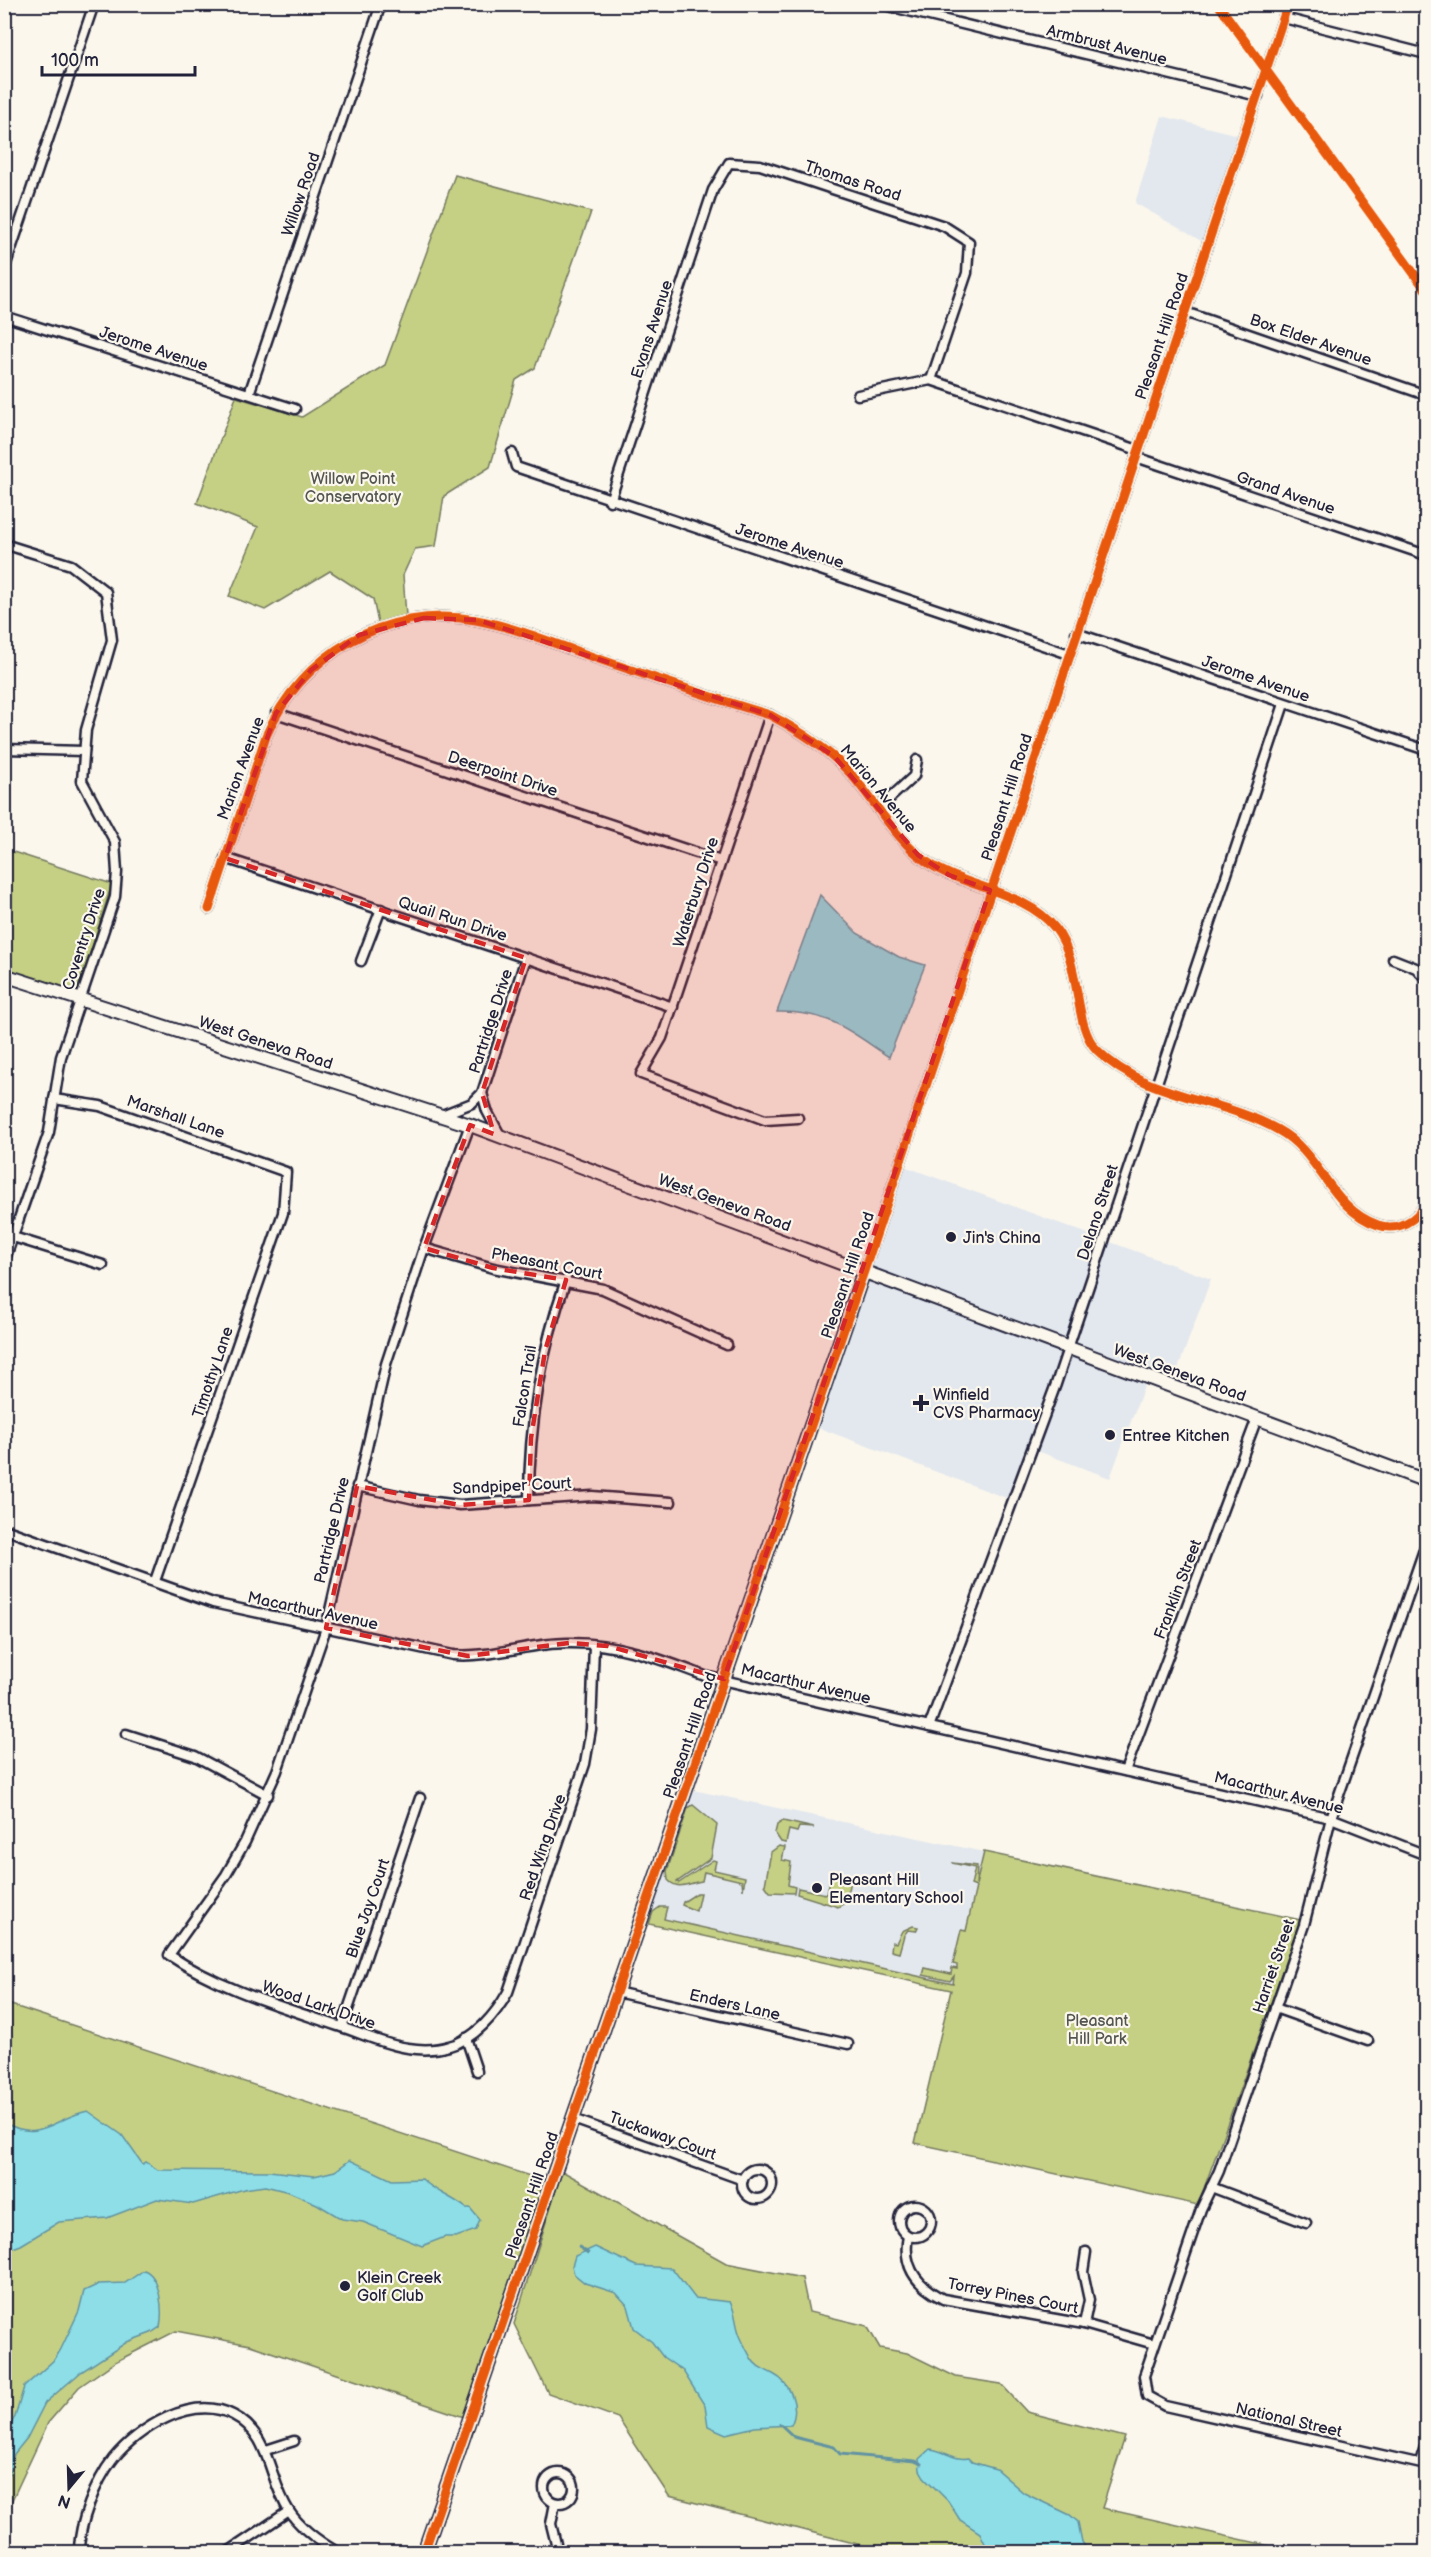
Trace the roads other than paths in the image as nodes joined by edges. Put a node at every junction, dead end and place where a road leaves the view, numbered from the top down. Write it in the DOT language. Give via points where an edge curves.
graph roads {
  1 [pos="94,4"];
  2 [pos="381,4"];
  3 [pos="880,4"];
  4 [pos="1288,4"];
  5 [pos="1284,18"];
  6 [pos="1426,54"];
  7 [pos="1258,96"];
  8 [pos="726,168"];
  9 [pos="4,270"];
  10 [pos="1185,312"];
  11 [pos="4,316"];
  12 [pos="931,380"];
  13 [pos="249,394"];
  14 [pos="858,395"];
  15 [pos="1426,395"];
  16 [pos="295,409"];
  17 [pos="512,453"];
  18 [pos="1137,454"];
  19 [pos="610,501"];
  20 [pos="4,544"];
  21 [pos="1426,555"];
  22 [pos="1076,633"];
  23 [pos="1069,654"];
  24 [pos="1284,704"];
  25 [pos="276,713"];
  26 [pos="770,715"];
  27 [pos="4,748"];
  28 [pos="1426,750"];
  29 [pos="84,751"];
  30 [pos="916,760"];
  31 [pos="878,809"];
  32 [pos="225,858"];
  33 [pos="721,861"];
  34 [pos="990,890"];
  35 [pos="209,909"];
  36 [pos="381,909"];
  37 [pos="526,958"];
  38 [pos="1393,959"];
  39 [pos="361,961"];
  40 [pos="4,975"];
  41 [pos="1426,979"];
  42 [pos="79,998"];
  43 [pos="673,1007"];
  44 [pos="1155,1086"];
  45 [pos="482,1093"];
  46 [pos="54,1099"];
  47 [pos="441,1116"];
  48 [pos="798,1118"];
  49 [pos="470,1125"];
  50 [pos="501,1137"];
  51 [pos="286,1172"];
  52 [pos="1426,1203"];
  53 [pos="13,1237"];
  54 [pos="424,1248"];
  55 [pos="4,1262"];
  56 [pos="103,1265"];
  57 [pos="864,1271"];
  58 [pos="566,1280"];
  59 [pos="727,1345"];
  60 [pos="1068,1348"];
  61 [pos="1257,1418"];
  62 [pos="1426,1481"];
  63 [pos="357,1486"];
  64 [pos="529,1500"];
  65 [pos="671,1502"];
  66 [pos="4,1529"];
  67 [pos="1426,1544"];
  68 [pos="155,1581"];
  69 [pos="326,1628"];
  70 [pos="594,1645"];
  71 [pos="724,1679"];
  72 [pos="929,1727"];
  73 [pos="126,1734"];
  74 [pos="1125,1771"];
  75 [pos="268,1795"];
  76 [pos="420,1798"];
  77 [pos="1331,1818"];
  78 [pos="1426,1855"];
  79 [pos="169,1955"];
  80 [pos="616,1992"];
  81 [pos="1275,2008"];
  82 [pos="342,2027"];
  83 [pos="466,2038"];
  84 [pos="1368,2041"];
  85 [pos="848,2044"];
  86 [pos="477,2071"];
  87 [pos="573,2119"];
  88 [pos="743,2180"];
  89 [pos="1211,2187"];
  90 [pos="1306,2223"];
  91 [pos="909,2236"];
  92 [pos="1086,2252"];
  93 [pos="1084,2324"];
  94 [pos="1154,2344"];
  95 [pos="1147,2396"];
  96 [pos="294,2441"];
  97 [pos="1426,2445"];
  98 [pos="266,2450"];
  99 [pos="1423,2464"];
  100 [pos="555,2504"];
  101 [pos="289,2511"];
  102 [pos="79,2553"];
  103 [pos="228,2553"];
  104 [pos="337,2553"];
  105 [pos="424,2553"];
  106 [pos="558,2553"];
  1 -- 9 [label="street"];
  2 -- 13 [label="street, Willow Road"];
  3 -- 7 [label="street, Armbrust Avenue"];
  4 -- 5 [label="street, Pleasant Hill Road"];
  5 -- 6 [label="street"];
  5 -- 7 [label="street, Pleasant Hill Road"];
  7 -- 10 [label="street, Pleasant Hill Road"];
  8 -- 12 [label="street, Thomas Road" via="729,163 760,165 944,226 969,242 967,273"];
  8 -- 19 [label="street, Evans Avenue" via="713,190"];
  10 -- 15 [label="street, Box Elder Avenue"];
  10 -- 18 [label="street, Pleasant Hill Road"];
  11 -- 13 [label="street, Jerome Avenue"];
  12 -- 14 [label="street"];
  12 -- 18 [label="street, Grand Avenue"];
  13 -- 16 [label="street, Jerome Avenue"];
  17 -- 19 [label="street, Jerome Avenue" via="516,468"];
  18 -- 21 [label="street, Grand Avenue"];
  18 -- 22 [label="street, Pleasant Hill Road"];
  19 -- 23 [label="street, Jerome Avenue"];
  20 -- 29 [label="street, Coventry Drive" via="71,565 106,592 112,640 86,730"];
  22 -- 23 [label="street, Pleasant Hill Road"];
  22 -- 24 [label="street, Jerome Avenue"];
  23 -- 34 [label="street, Pleasant Hill Road"];
  24 -- 28 [label="street, Jerome Avenue"];
  24 -- 44 [label="street, Delano Street"];
  25 -- 26 [label="street, Marion Avenue" via="310,670 359,635 411,619 449,617 499,626"];
  25 -- 32 [label="street, Marion Avenue"];
  25 -- 33 [label="street, Deerpoint Drive"];
  26 -- 31 [label="street, Marion Avenue" via="834,756"];
  26 -- 33 [label="street, Waterbury Drive"];
  27 -- 29 [label="street"];
  29 -- 42 [label="street, Coventry Drive" via="82,781 115,842 117,872 115,897"];
  30 -- 31 [label="street" via="914,776"];
  31 -- 34 [label="street, Marion Avenue" via="907,845 927,862 958,880"];
  32 -- 35 [label="street, Marion Avenue"];
  32 -- 36 [label="street, Quail Run Drive"];
  33 -- 43 [label="street, Waterbury Drive"];
  34 -- 44 [label="street, Marion Avenue" via="1024,905 1051,924 1074,966 1080,1009 1095,1048 1122,1070"];
  34 -- 57 [label="street, Pleasant Hill Road"];
  36 -- 37 [label="street, Quail Run Drive"];
  36 -- 39 [label="street"];
  37 -- 43 [label="street, Quail Run Drive"];
  37 -- 45 [label="street, Partridge Drive"];
  38 -- 41 [label="street" via="1416,968"];
  40 -- 42 [label="main road, West Geneva Road"];
  42 -- 46 [label="street, Coventry Drive" via="61,1057"];
  42 -- 47 [label="main road, West Geneva Road"];
  43 -- 48 [label="street, Waterbury Drive" via="662,1038 640,1074 765,1120"];
  44 -- 52 [label="street, Marion Avenue" via="1279,1130 1305,1151 1336,1196 1352,1211 1379,1226 1409,1222"];
  44 -- 60 [label="street, Delano Street"];
  45 -- 47 [label="street" via="472,1104"];
  45 -- 50 [label="street"];
  46 -- 51 [label="street, Marshall Lane" via="100,1106"];
  46 -- 53 [label="street, Coventry Drive" via="49,1132"];
  47 -- 49 [label="main road, West Geneva Road"];
  49 -- 50 [label="main road, West Geneva Road"];
  49 -- 54 [label="street, Partridge Drive"];
  50 -- 57 [label="main road, West Geneva Road"];
  51 -- 68 [label="street, Timothy Lane" via="283,1213"];
  53 -- 55 [label="street, Coventry Drive"];
  53 -- 56 [label="street"];
  54 -- 58 [label="street, Pheasant Court" via="493,1268"];
  54 -- 63 [label="street, Partridge Drive" via="386,1364"];
  57 -- 60 [label="main road, West Geneva Road"];
  57 -- 71 [label="main road, Pleasant Hill Road"];
  58 -- 59 [label="street, Pheasant Court" via="631,1299"];
  58 -- 64 [label="street, Falcon Trail" via="545,1351 531,1438"];
  60 -- 61 [label="main road, West Geneva Road"];
  60 -- 72 [label="street, Delano Street"];
  61 -- 62 [label="main road, West Geneva Road"];
  61 -- 74 [label="street, Franklin Street"];
  63 -- 64 [label="street, Sandpiper Court" via="460,1505"];
  63 -- 69 [label="street, Partridge Drive"];
  64 -- 65 [label="street, Sandpiper Court" via="592,1497"];
  66 -- 68 [label="street, Macarthur Avenue"];
  67 -- 77 [label="street, Harriet Street"];
  68 -- 69 [label="street, Macarthur Avenue" via="213,1603"];
  69 -- 70 [label="street, Macarthur Avenue" via="468,1656 550,1644"];
  69 -- 75 [label="street, Partridge Drive"];
  70 -- 71 [label="street, Macarthur Avenue" via="635,1651"];
  70 -- 83 [label="street, Red Wing Drive" via="591,1729 579,1785 508,1992 489,2019"];
  71 -- 72 [label="street, Macarthur Avenue"];
  71 -- 80 [label="main road, Pleasant Hill Road"];
  72 -- 74 [label="street, Macarthur Avenue"];
  73 -- 75 [label="street" via="195,1756"];
  74 -- 77 [label="street, Macarthur Avenue"];
  75 -- 79 [label="street, Partridge Drive" via="226,1875"];
  76 -- 82 [label="street, Blue Jay Court"];
  77 -- 78 [label="street, Macarthur Avenue"];
  77 -- 81 [label="street, Harriet Street" via="1304,1925"];
  79 -- 82 [label="street, Wood Lark Drive" via="221,1984"];
  80 -- 85 [label="street, Enders Lane"];
  80 -- 87 [label="main road, Pleasant Hill Road"];
  81 -- 84 [label="street"];
  81 -- 89 [label="street, Harriet Street"];
  82 -- 83 [label="street, Wood Lark Drive" via="416,2049 450,2046"];
  83 -- 86 [label="street"];
  87 -- 88 [label="street, Tuckaway Court"];
  87 -- 105 [label="main road, Pleasant Hill Road"];
  89 -- 90 [label="street"];
  89 -- 94 [label="street, Harriet Street"];
  91 -- 93 [label="street, Torrey Pines Court" via="906,2256 912,2274 936,2296"];
  92 -- 93 [label="street" via="1083,2272 1089,2300"];
  93 -- 94 [label="street, Torrey Pines Court"];
  94 -- 95 [label="street, Harriet Street" via="1144,2376"];
  95 -- 99 [label="street, National Street" via="1165,2406"];
  96 -- 98 [label="street"];
  97 -- 99 [label="street"];
  98 -- 101 [label="street"];
  98 -- 102 [label="street" via="251,2428 232,2414 204,2408 171,2414 122,2449 109,2465 83,2520"];
  100 -- 106 [label="street" via="551,2524"];
  101 -- 103 [label="street"];
  101 -- 104 [label="street" via="316,2539"];
}
